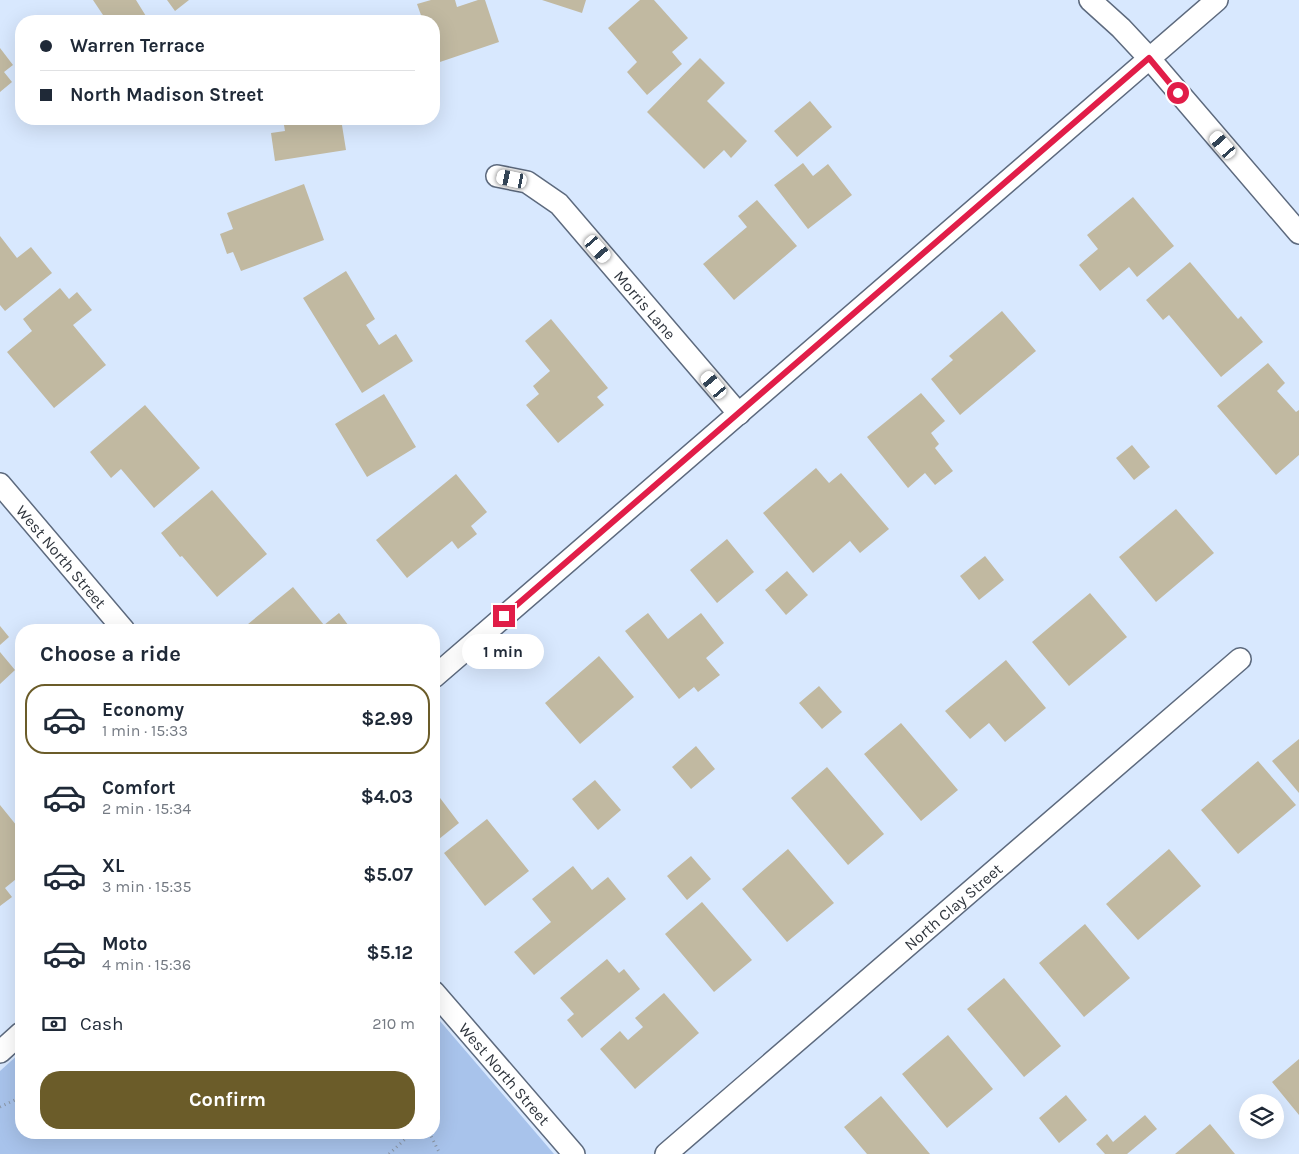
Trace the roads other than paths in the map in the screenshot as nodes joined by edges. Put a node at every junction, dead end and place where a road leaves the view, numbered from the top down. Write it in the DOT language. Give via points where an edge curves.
graph roads {
  1 [pos="1090,0"];
  2 [pos="1217,0"];
  3 [pos="1149,58"];
  4 [pos="497,176"];
  5 [pos="1299,233"];
  6 [pos="738,414"];
  7 [pos="0,484"];
  8 [pos="119,624"];
  9 [pos="1240,659"];
  10 [pos="440,672"];
  11 [pos="440,999"];
  12 [pos="15,1039"];
  13 [pos="0,1052"];
  14 [pos="574,1154"];
  15 [pos="666,1154"];
  1 -- 3 [label="street"];
  2 -- 3 [label="street"];
  3 -- 5 [label="street"];
  3 -- 6 [label="street"];
  4 -- 6 [label="street, Morris Lane" via="527,182 559,204"];
  6 -- 10 [label="street"];
  7 -- 8 [label="street, West North Street"];
  9 -- 15 [label="street, North Clay Street"];
  11 -- 14 [label="street, West North Street"];
  12 -- 13 [label="street"];
}
